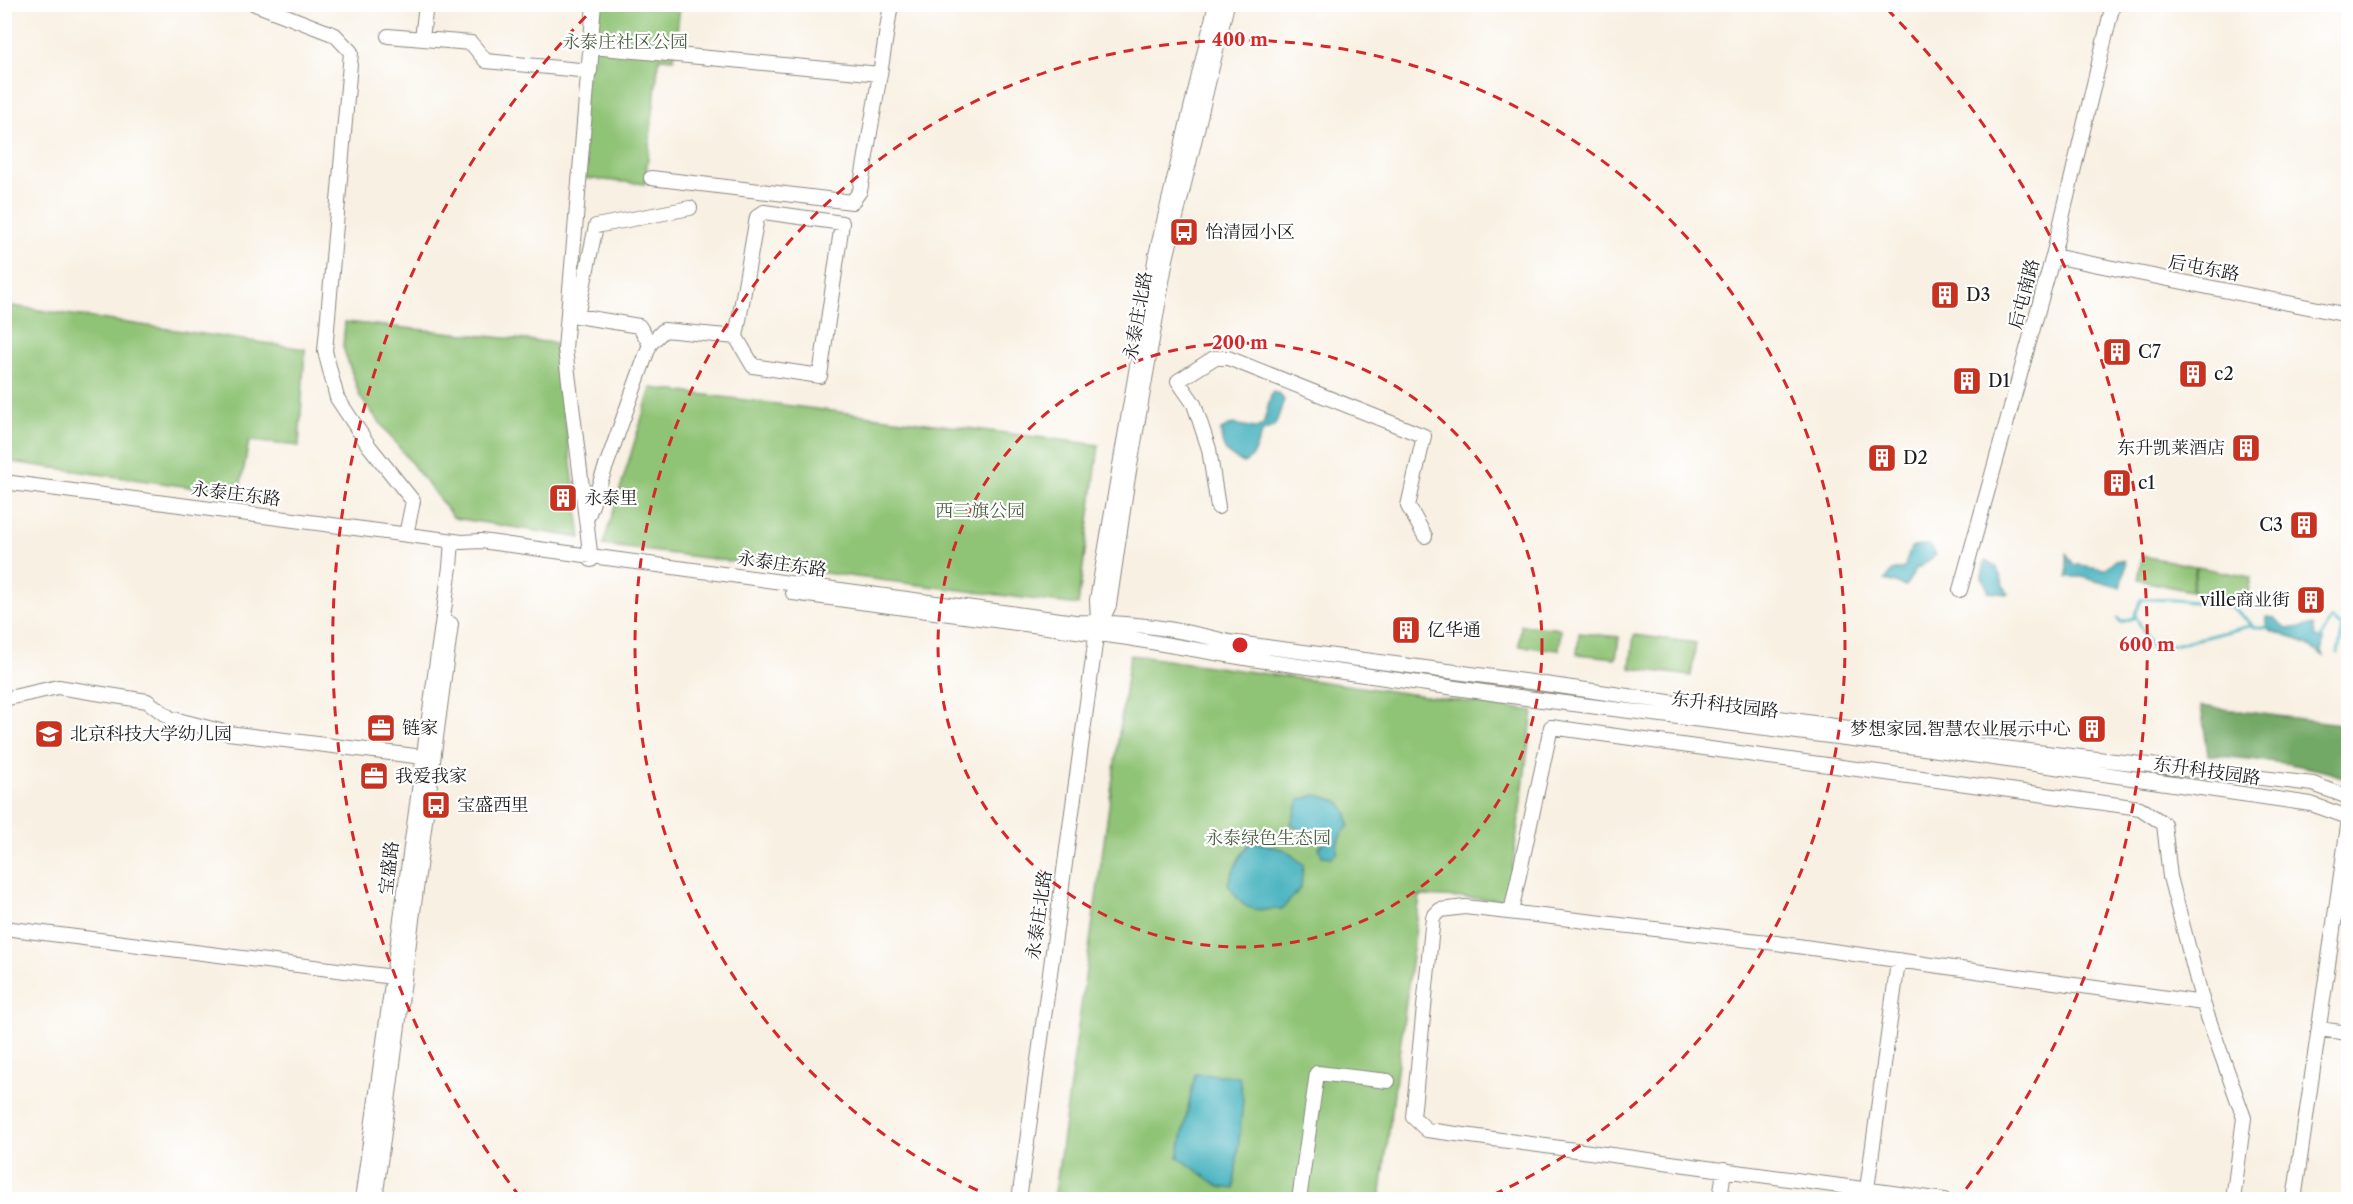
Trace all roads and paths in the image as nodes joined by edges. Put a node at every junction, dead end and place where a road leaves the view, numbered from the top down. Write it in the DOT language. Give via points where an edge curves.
graph roads {
  1 [pos="255,4"];
  2 [pos="426,4"];
  3 [pos="594,4"];
  4 [pos="891,4"];
  5 [pos="1216,4"];
  6 [pos="1227,4"];
  7 [pos="2113,4"];
  8 [pos="388,36"];
  9 [pos="422,39"];
  10 [pos="590,71"];
  11 [pos="880,74"];
  12 [pos="651,178"];
  13 [pos="690,208"];
  14 [pos="2053,256"];
  15 [pos="2349,315"];
  16 [pos="736,337"];
  17 [pos="651,344"];
  18 [pos="4,482"];
  19 [pos="1218,507"];
  20 [pos="406,535"];
  21 [pos="1425,536"];
  22 [pos="457,541"];
  23 [pos="1960,590"];
  24 [pos="1098,626"];
  25 [pos="4,699"];
  26 [pos="423,757"];
  27 [pos="2349,797"];
  28 [pos="2349,817"];
  29 [pos="2349,826"];
  30 [pos="2342,906"];
  31 [pos="1511,912"];
  32 [pos="4,928"];
  33 [pos="1898,962"];
  34 [pos="393,977"];
  35 [pos="2203,1003"];
  36 [pos="2319,1029"];
  37 [pos="2349,1033"];
  38 [pos="1388,1081"];
  39 [pos="1724,1169"];
  40 [pos="1867,1189"];
  41 [pos="362,1200"];
  42 [pos="375,1200"];
  43 [pos="1019,1200"];
  44 [pos="1299,1200"];
  45 [pos="1720,1200"];
  46 [pos="1944,1200"];
  47 [pos="2233,1200"];
  48 [pos="2294,1200"];
  1 -- 20 [label="street" via="335,35 351,52 325,351 338,398 412,501"];
  2 -- 9 [label="street"];
  3 -- 10 [label="street"];
  4 -- 11 [label="street"];
  5 -- 24 [label="street, 永泰庄北路" via="1156,255 1097,600"];
  6 -- 24 [label="street, 永泰庄北路" via="1166,259 1109,605"];
  7 -- 14 [label="street, 后屯南路"];
  8 -- 9 [label="street"];
  9 -- 10 [label="street" via="471,43 486,61"];
  10 -- 11 [label="street" via="592,47"];
  10 -- 17 [label="street" via="565,349 591,560 588,514"];
  11 -- 12 [label="street" via="860,191 852,202"];
  13 -- 17 [label="street" via="596,226 577,316 639,326"];
  14 -- 15 [label="street, 后屯东路"];
  14 -- 23 [label="street, 后屯南路"];
  16 -- 16 [label="street" via="753,366 820,376 842,223 764,212 757,218"];
  16 -- 17 [label="street" via="664,330"];
  18 -- 20 [label="street, 永泰庄东路"];
  19 -- 21 [label="street" via="1209,448 1194,404 1178,381 1214,358 1228,358 1424,436 1408,506"];
  20 -- 22 [label="street, 永泰庄东路"];
  22 -- 24 [label="street, 永泰庄东路" via="481,541"];
  22 -- 26 [label="street, 宝盛路"];
  22 -- 42 [label="street, 宝盛路"];
  24 -- 27 [label="street, 东升科技园路" via="1122,622 1183,630 1229,642 1918,738 2313,784"];
  24 -- 28 [label="street, 东升科技园路" via="1526,698 1924,748 2311,804"];
  24 -- 43 [label="street, 永泰庄北路"];
  25 -- 26 [label="street" via="58,687 147,701 170,717 228,733"];
  26 -- 34 [label="street, 宝盛路"];
  29 -- 30 [label="street"];
  30 -- 36 [label="street"];
  31 -- 33 [label="street" via="1776,943"];
  31 -- 35 [label="street" via="1551,727 2139,808 2164,824 2170,877"];
  31 -- 39 [label="street" via="1450,907 1433,917 1413,1117 1427,1130"];
  32 -- 34 [label="street"];
  33 -- 35 [label="street"];
  33 -- 40 [label="street"];
  34 -- 41 [label="street, 宝盛路"];
  35 -- 47 [label="street" via="2244,1118"];
  36 -- 37 [label="street"];
  36 -- 48 [label="street"];
  38 -- 44 [label="street" via="1317,1073"];
  39 -- 40 [label="street"];
  39 -- 45 [label="street"];
  40 -- 46 [label="street"];
}
